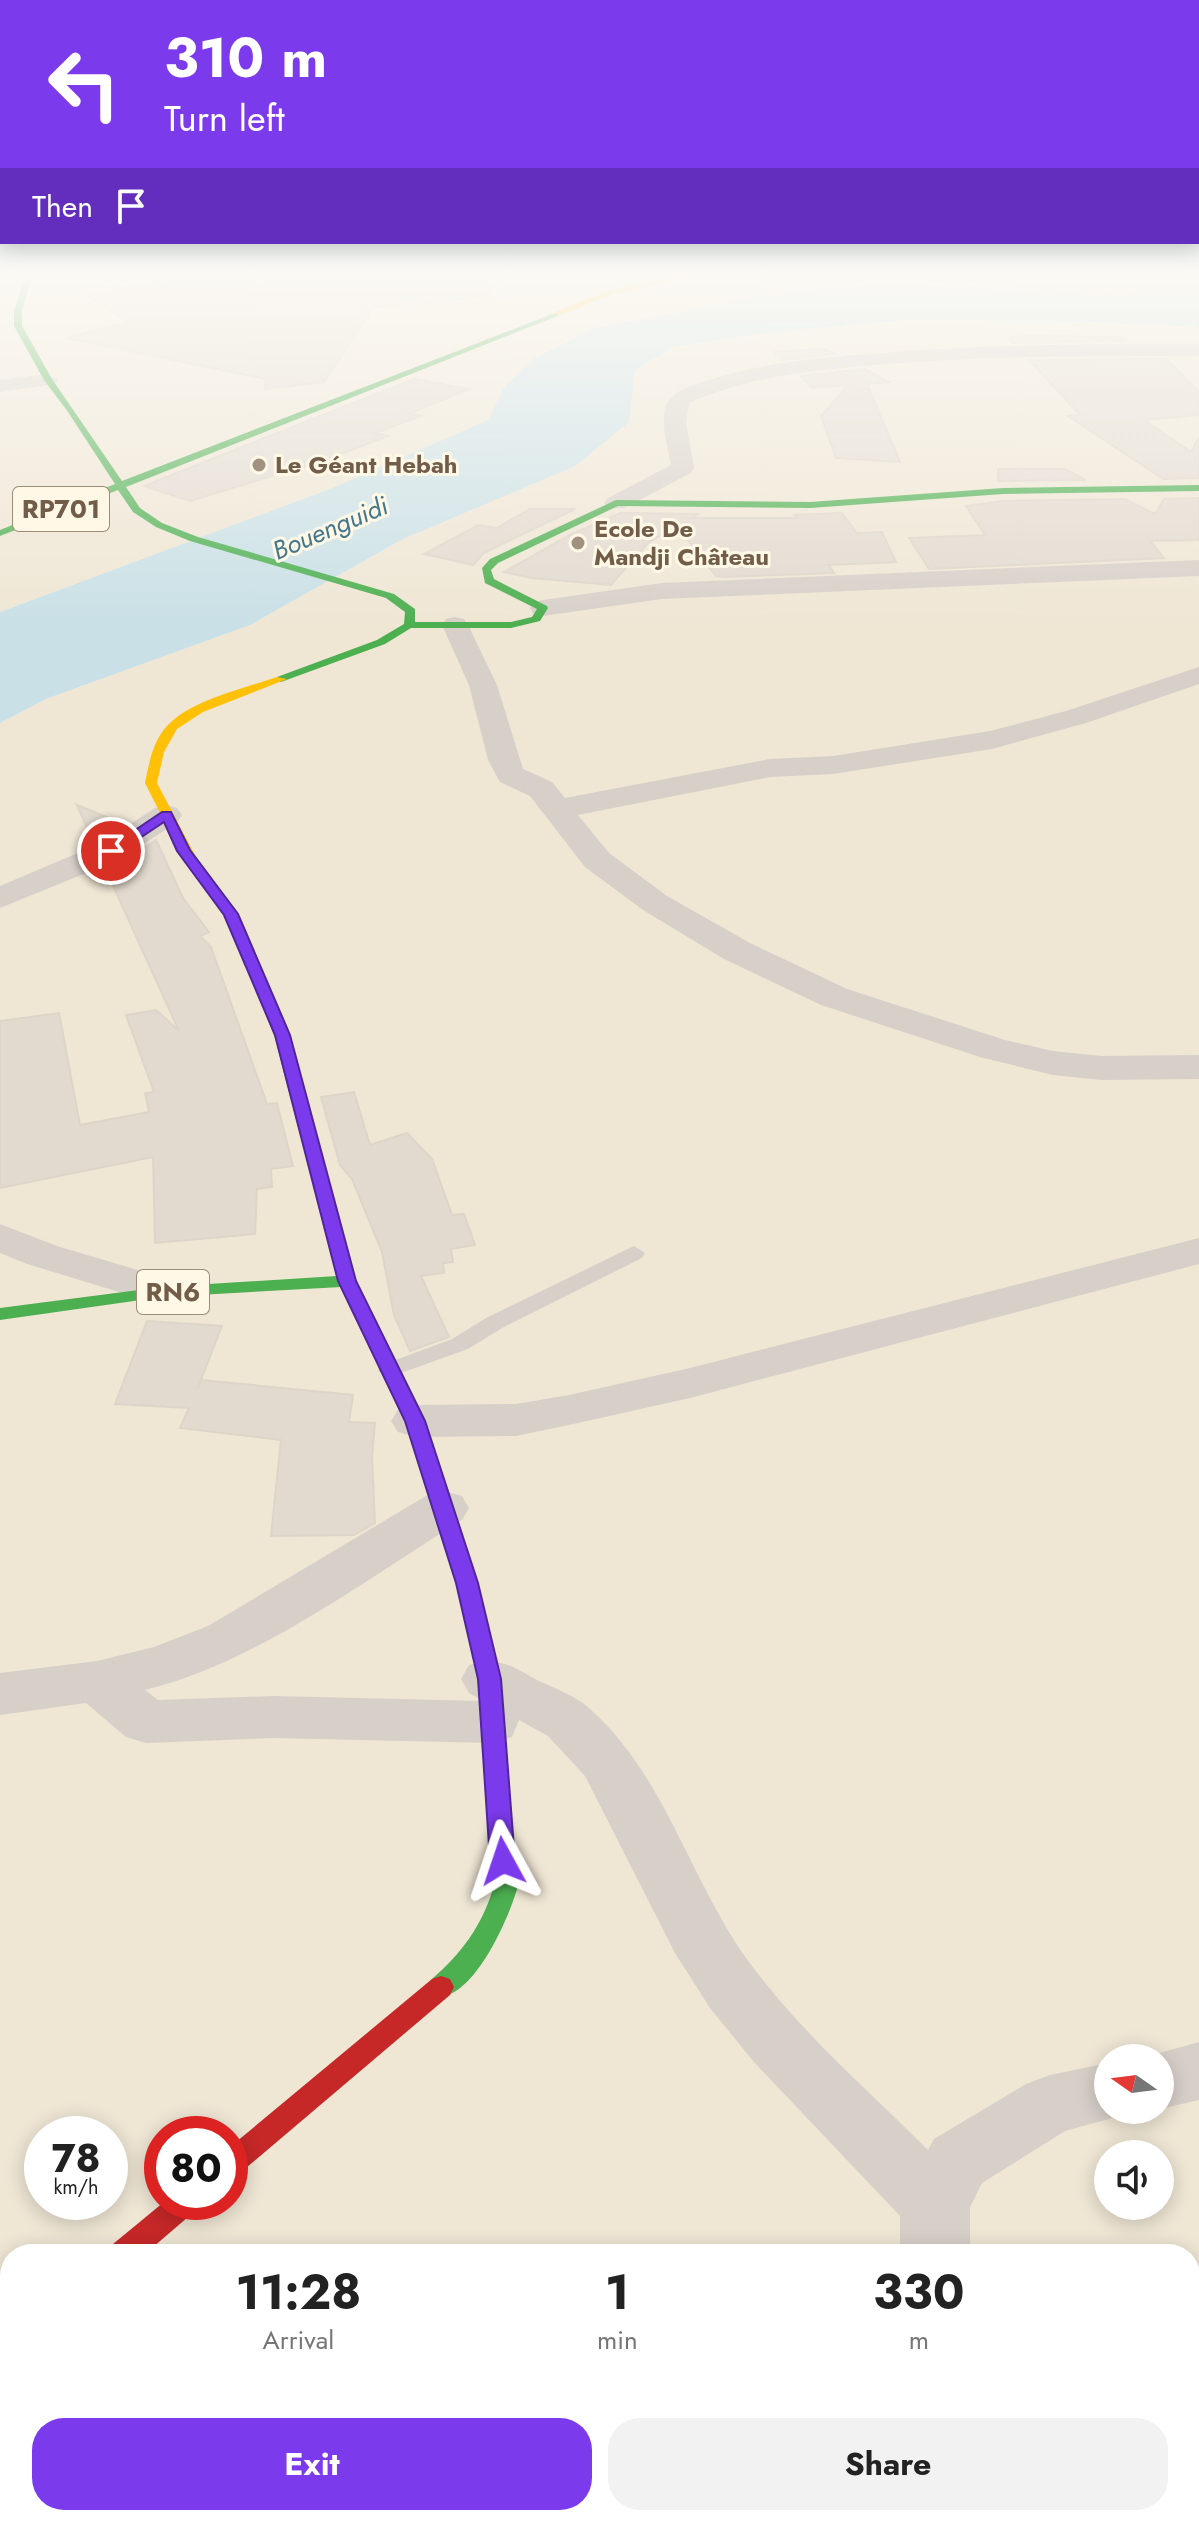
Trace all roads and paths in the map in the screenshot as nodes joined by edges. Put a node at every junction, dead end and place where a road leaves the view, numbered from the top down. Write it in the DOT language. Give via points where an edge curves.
graph roads {
  1 [pos="56,391"];
  2 [pos="359,391"];
  3 [pos="703,391"];
  4 [pos="121,484"];
  5 [pos="1199,488"];
  6 [pos="616,503"];
  7 [pos="0,533"];
  8 [pos="1199,568"];
  9 [pos="543,608"];
  10 [pos="409,625"];
  11 [pos="455,625"];
  12 [pos="1199,675"];
  13 [pos="558,809"];
  14 [pos="166,815"];
  15 [pos="0,898"];
  16 [pos="1199,1067"];
  17 [pos="0,1237"];
  18 [pos="1199,1251"];
  19 [pos="634,1253"];
  20 [pos="347,1281"];
  21 [pos="162,1292"];
  22 [pos="0,1314"];
  23 [pos="390,1370"];
  24 [pos="415,1421"];
  25 [pos="444,1508"];
  26 [pos="97,1681"];
  27 [pos="0,1694"];
  28 [pos="490,1700"];
  29 [pos="1199,2071"];
  30 [pos="1174,2077"];
  31 [pos="1094,2095"];
  32 [pos="248,2149"];
  33 [pos="164,2220"];
  34 [pos="935,2229"];
  35 [pos="135,2244"];
  1 -- 4 [label="main road"];
  2 -- 4 [label="main road, RP701"];
  3 -- 6 [label="street" via="675,406 683,468"];
  4 -- 7 [label="main road, RP701"];
  4 -- 10 [label="main road" via="136,510 159,525 390,596 411,611"];
  5 -- 6 [label="main road" via="1003,491 810,505"];
  6 -- 9 [label="main road" via="494,561 486,570 489,581"];
  8 -- 9 [label="street" via="662,591"];
  9 -- 11 [label="main road" via="536,619 523,623"];
  10 -- 11 [label="main road"];
  10 -- 14 [label="main road" via="381,642 199,709 172,727 158,752 151,783"];
  11 -- 13 [label="street" via="483,685 507,768 541,789"];
  12 -- 13 [label="street" via="992,740 833,765 770,768"];
  13 -- 16 [label="street" via="597,860 655,903 737,951 834,997 1053,1063"];
  14 -- 15 [label="street" via="111,851"];
  14 -- 20 [label="main road" via="184,851 231,914 282,1035"];
  17 -- 21 [label="street"];
  18 -- 24 [label="street" via="705,1380 569,1410 516,1420"];
  19 -- 23 [label="lane" via="460,1344"];
  20 -- 21 [label="main road, RN6"];
  20 -- 23 [label="main road"];
  21 -- 22 [label="main road, RN6"];
  23 -- 24 [label="main road"];
  24 -- 25 [label="main road"];
  25 -- 26 [label="street" via="227,1640 165,1665"];
  25 -- 28 [label="main road" via="467,1583"];
  26 -- 27 [label="street"];
  26 -- 28 [label="street" via="146,1722"];
  28 -- 32 [label="main road" via="505,1889 488,1940 469,1964"];
  28 -- 34 [label="street" via="568,1721 606,1761 697,1935 732,1989"];
  29 -- 30 [label="street"];
  31 -- 34 [label="street" via="1050,2105 958,2161"];
  33 -- 35 [label="main road"];
}
